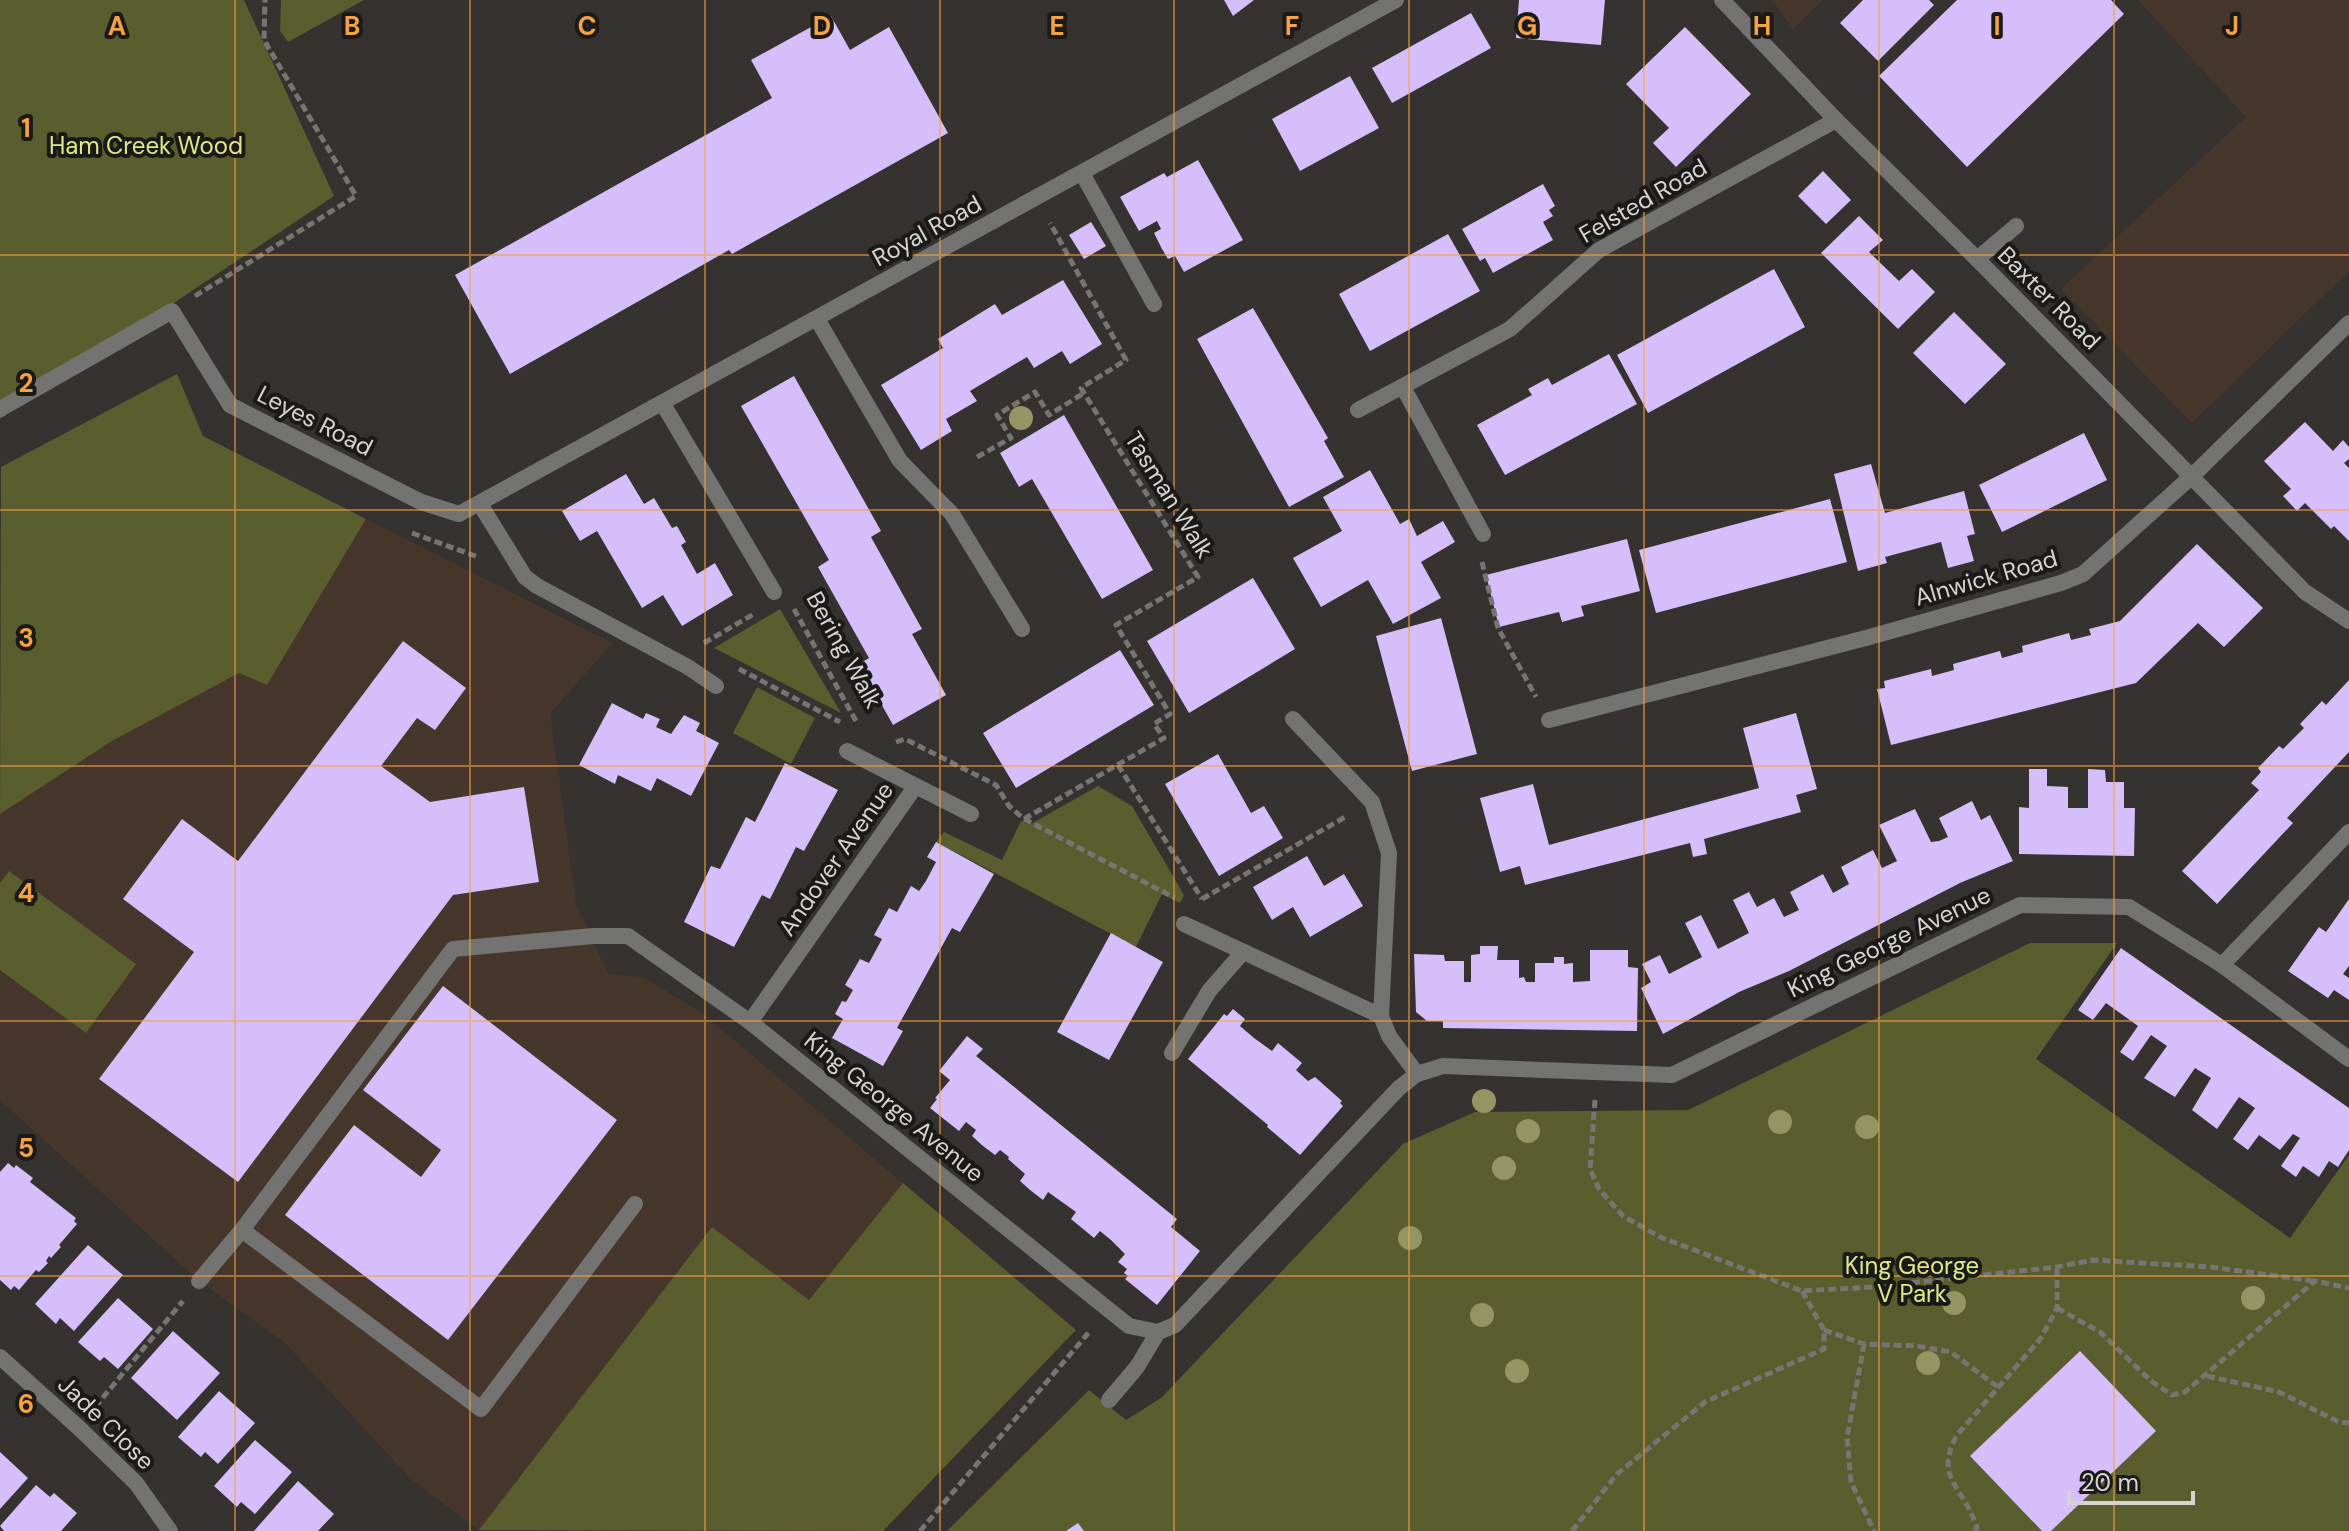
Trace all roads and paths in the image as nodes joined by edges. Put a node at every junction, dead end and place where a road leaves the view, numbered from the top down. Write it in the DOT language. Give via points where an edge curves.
graph roads {
  1 [pos="265,0"];
  2 [pos="1396,0"];
  3 [pos="1722,0"];
  4 [pos="1836,120"];
  5 [pos="1082,173"];
  6 [pos="1036,198"];
  7 [pos="2016,226"];
  8 [pos="1977,259"];
  9 [pos="1154,304"];
  10 [pos="172,311"];
  11 [pos="817,319"];
  12 [pos="2349,323"];
  13 [pos="1403,387"];
  14 [pos="1084,393"];
  15 [pos="663,404"];
  16 [pos="0,409"];
  17 [pos="1358,410"];
  18 [pos="977,457"];
  19 [pos="2192,476"];
  20 [pos="480,504"];
  21 [pos="1483,534"];
  22 [pos="770,599"];
  23 [pos="793,608"];
  24 [pos="2349,621"];
  25 [pos="1022,629"];
  26 [pos="703,644"];
  27 [pos="711,654"];
  28 [pos="725,662"];
  29 [pos="688,667"];
  30 [pos="716,686"];
  31 [pos="1293,719"];
  32 [pos="1549,720"];
  33 [pos="847,751"];
  34 [pos="1118,765"];
  35 [pos="915,787"];
  36 [pos="1372,802"];
  37 [pos="971,814"];
  38 [pos="2349,832"];
  39 [pos="1202,899"];
  40 [pos="1197,909"];
  41 [pos="1186,924"];
  42 [pos="1243,952"];
  43 [pos="2222,965"];
  44 [pos="1381,1016"];
  45 [pos="750,1022"];
  46 [pos="1172,1053"];
  47 [pos="2349,1059"];
  48 [pos="1596,1071"];
  49 [pos="1417,1074"];
  50 [pos="635,1204"];
  51 [pos="242,1230"];
  52 [pos="2057,1267"];
  53 [pos="199,1281"];
  54 [pos="2315,1281"];
  55 [pos="2349,1288"];
  56 [pos="1802,1291"];
  57 [pos="2057,1308"];
  58 [pos="1097,1323"];
  59 [pos="1824,1330"];
  60 [pos="1158,1332"];
  61 [pos="1864,1344"];
  62 [pos="0,1357"];
  63 [pos="2206,1376"];
  64 [pos="1999,1388"];
  65 [pos="1109,1400"];
  66 [pos="2349,1423"];
  67 [pos="78,1427"];
  68 [pos="170,1531"];
  69 [pos="920,1531"];
  70 [pos="1572,1531"];
  71 [pos="1874,1531"];
  72 [pos="1974,1531"];
  1 -- 10 [label="path" via="264,40 356,196"];
  2 -- 5 [label="street, Royal Road"];
  3 -- 4 [label="street, Baxter Road"];
  4 -- 8 [label="street, Baxter Road"];
  4 -- 13 [label="street, Felsted Road" via="1599,250 1510,329"];
  5 -- 6 [label="street, Royal Road"];
  5 -- 9 [label="street"];
  6 -- 11 [label="street, Royal Road"];
  6 -- 14 [label="path" via="1126,360 1081,388"];
  7 -- 8 [label="street"];
  8 -- 19 [label="street, Baxter Road"];
  10 -- 16 [label="street"];
  10 -- 20 [label="street, Leyes Road" via="230,405 421,502 459,514"];
  11 -- 15 [label="street, Royal Road"];
  11 -- 25 [label="street" via="900,461 952,514"];
  12 -- 19 [label="street, Alnwick Road"];
  13 -- 17 [label="street, Felsted Road"];
  13 -- 21 [label="street"];
  14 -- 18 [label="path" via="1049,415 1035,392 997,415 1011,438"];
  14 -- 34 [label="path, Tasman Walk" via="1198,577 1116,625 1170,714 1154,724 1164,738"];
  15 -- 20 [label="street, Royal Road"];
  15 -- 22 [label="street, Bering Walk"];
  19 -- 24 [label="street, Baxter Road" via="2305,592"];
  19 -- 32 [label="street, Alnwick Road" via="2103,558 2061,583"];
  20 -- 29 [label="street" via="525,577"];
  21 -- 32 [label="path" via="1482,567 1498,628"];
  22 -- 26 [label="path, Bering Walk"];
  23 -- 28 [label="path, Bering Walk" via="863,734"];
  26 -- 27 [label="path"];
  26 -- 29 [label="path, Bering Walk"];
  29 -- 30 [label="street"];
  31 -- 36 [label="street"];
  33 -- 35 [label="street, Andover Avenue"];
  34 -- 39 [label="path"];
  34 -- 40 [label="path" via="1024,819"];
  35 -- 37 [label="street"];
  35 -- 45 [label="street, Andover Avenue"];
  36 -- 39 [label="path"];
  36 -- 44 [label="street" via="1389,853"];
  38 -- 43 [label="street"];
  39 -- 40 [label="path"];
  40 -- 41 [label="path"];
  41 -- 42 [label="street"];
  42 -- 44 [label="street"];
  42 -- 46 [label="street" via="1209,991"];
  43 -- 47 [label="street, King George Avenue"];
  43 -- 48 [label="street, King George Avenue" via="2129,907 2020,905 1672,1075"];
  44 -- 49 [label="street"];
  45 -- 51 [label="street, King George Avenue" via="628,936 453,949"];
  45 -- 60 [label="street, King George Avenue" via="1129,1326"];
  48 -- 49 [label="street, King George Avenue" via="1443,1066"];
  48 -- 56 [label="path" via="1590,1169 1599,1189 1623,1216 1660,1237"];
  49 -- 60 [label="street" via="1175,1325"];
  50 -- 51 [label="street" via="481,1409"];
  51 -- 53 [label="street, King George Avenue"];
  52 -- 54 [label="path" via="2093,1260 2210,1267"];
  52 -- 56 [label="path"];
  52 -- 57 [label="path"];
  53 -- 67 [label="path"];
  54 -- 55 [label="path"];
  54 -- 63 [label="path"];
  56 -- 59 [label="path"];
  57 -- 63 [label="path" via="2100,1332 2172,1395"];
  57 -- 64 [label="path" via="2041,1338"];
  58 -- 69 [label="path"];
  59 -- 61 [label="path"];
  59 -- 70 [label="path" via="1824,1349 1705,1402 1617,1474"];
  60 -- 65 [label="street"];
  61 -- 64 [label="path" via="1951,1352"];
  61 -- 71 [label="path" via="1847,1438 1851,1482"];
  62 -- 67 [label="street, Jade Close"];
  63 -- 66 [label="path" via="2279,1392"];
  64 -- 72 [label="path" via="1947,1453 1947,1472 1971,1507"];
  67 -- 68 [label="street, Jade Close" via="136,1483"];
}
